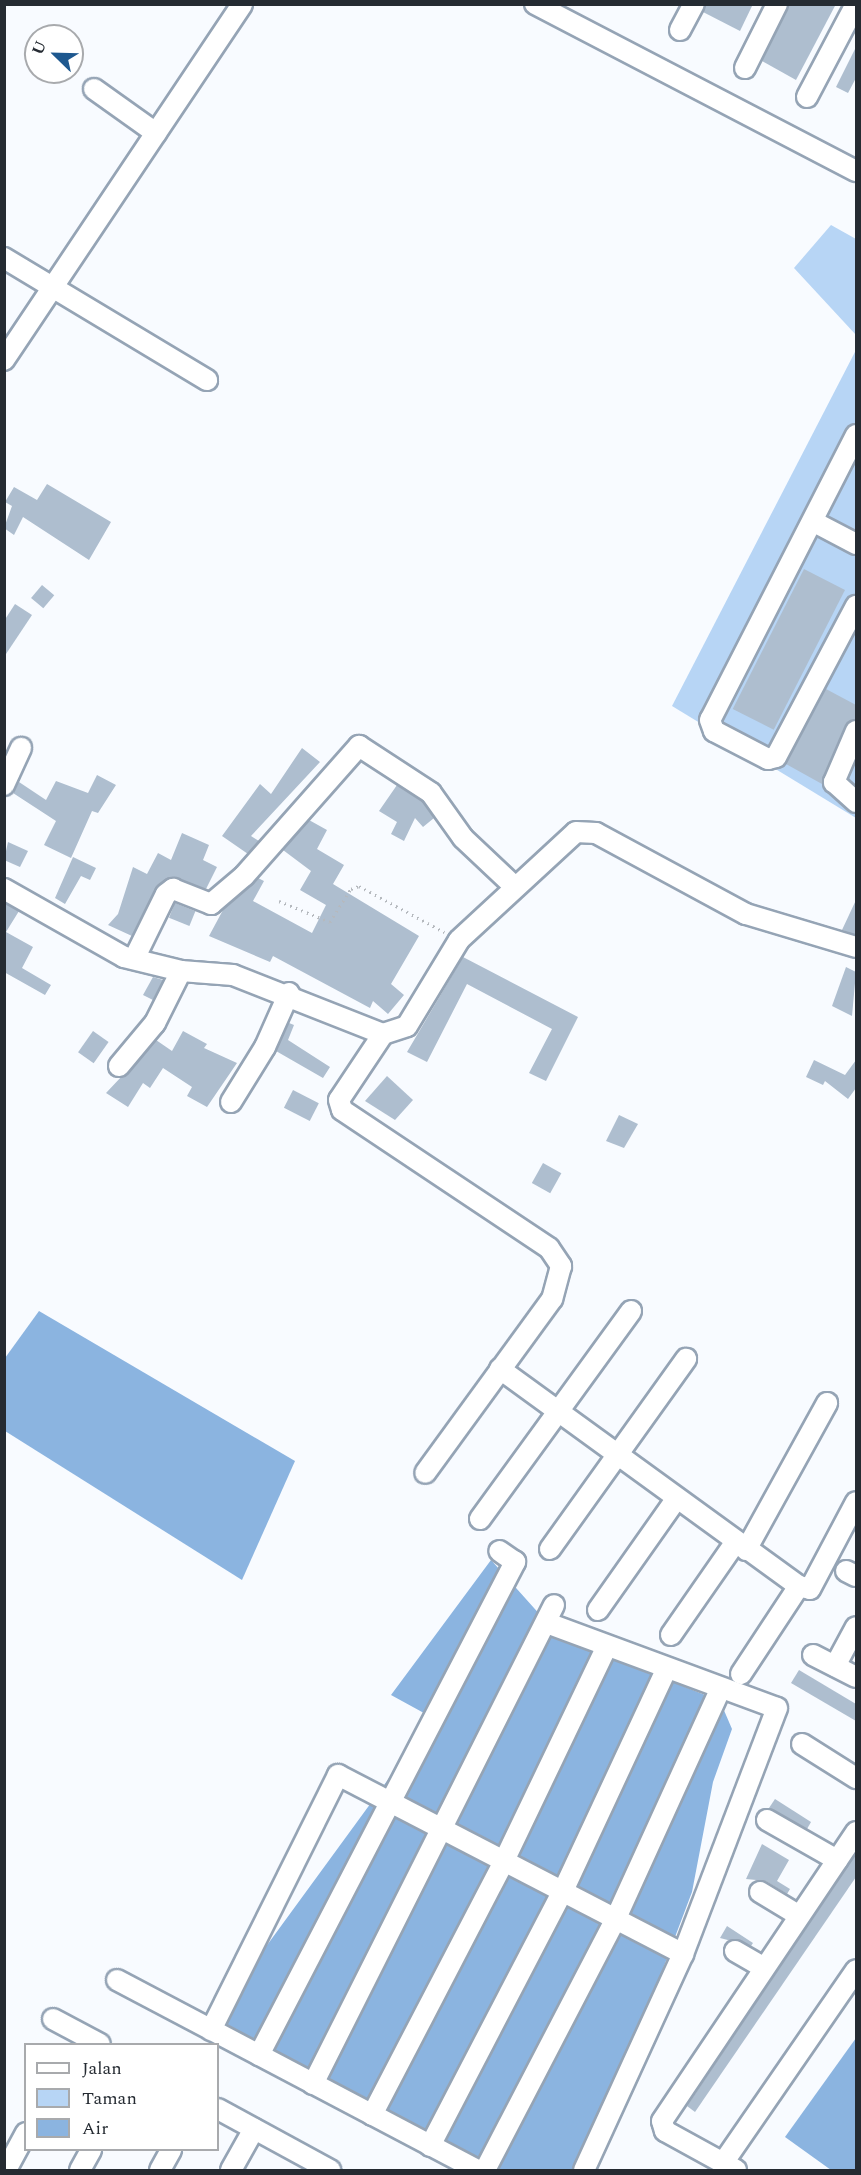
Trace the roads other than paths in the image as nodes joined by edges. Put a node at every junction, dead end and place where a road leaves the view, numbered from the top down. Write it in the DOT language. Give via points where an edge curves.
graph roads {
  1 [pos="242,4"];
  2 [pos="535,4"];
  3 [pos="694,4"];
  4 [pos="777,4"];
  5 [pos="856,4"];
  6 [pos="680,30"];
  7 [pos="745,68"];
  8 [pos="94,89"];
  9 [pos="807,97"];
  10 [pos="156,133"];
  11 [pos="856,171"];
  12 [pos="4,258"];
  13 [pos="50,289"];
  14 [pos="4,360"];
  15 [pos="207,380"];
  16 [pos="856,435"];
  17 [pos="816,523"];
  18 [pos="856,544"];
  19 [pos="856,606"];
  20 [pos="856,731"];
  21 [pos="21,748"];
  22 [pos="4,785"];
  23 [pos="856,802"];
  24 [pos="514,886"];
  25 [pos="4,889"];
  26 [pos="856,947"];
  27 [pos="134,959"];
  28 [pos="182,971"];
  29 [pos="289,993"];
  30 [pos="383,1034"];
  31 [pos="119,1066"];
  32 [pos="231,1102"];
  33 [pos="631,1311"];
  34 [pos="686,1359"];
  35 [pos="500,1369"];
  36 [pos="827,1403"];
  37 [pos="559,1413"];
  38 [pos="618,1458"];
  39 [pos="425,1473"];
  40 [pos="675,1501"];
  41 [pos="856,1502"];
  42 [pos="480,1519"];
  43 [pos="741,1547"];
  44 [pos="550,1549"];
  45 [pos="499,1551"];
  46 [pos="799,1586"];
  47 [pos="598,1610"];
  48 [pos="856,1627"];
  49 [pos="671,1635"];
  50 [pos="607,1646"];
  51 [pos="813,1655"];
  52 [pos="835,1666"];
  53 [pos="667,1668"];
  54 [pos="741,1674"];
  55 [pos="856,1677"];
  56 [pos="721,1688"];
  57 [pos="802,1744"];
  58 [pos="856,1778"];
  59 [pos="390,1801"];
  60 [pos="767,1820"];
  61 [pos="444,1830"];
  62 [pos="856,1832"];
  63 [pos="837,1860"];
  64 [pos="504,1861"];
  65 [pos="563,1891"];
  66 [pos="760,1892"];
  67 [pos="798,1915"];
  68 [pos="616,1918"];
  69 [pos="735,1951"];
  70 [pos="682,1954"];
  71 [pos="763,1967"];
  72 [pos="856,1970"];
  73 [pos="117,1980"];
  74 [pos="53,2019"];
  75 [pos="212,2030"];
  76 [pos="76,2039"];
  77 [pos="95,2043"];
  78 [pos="259,2055"];
  79 [pos="313,2084"];
  80 [pos="219,2110"];
  81 [pos="372,2115"];
  82 [pos="254,2129"];
  83 [pos="24,2137"];
  84 [pos="430,2146"];
  85 [pos="90,2151"];
  86 [pos="170,2151"];
  87 [pos="310,2166"];
  88 [pos="730,2167"];
  89 [pos="6,2170"];
  90 [pos="80,2170"];
  91 [pos="160,2170"];
  92 [pos="231,2170"];
  93 [pos="330,2170"];
  94 [pos="477,2170"];
  95 [pos="486,2170"];
  96 [pos="584,2170"];
  1 -- 10 [label="street"];
  2 -- 11 [label="street"];
  3 -- 6 [label="street"];
  4 -- 7 [label="street"];
  5 -- 9 [label="street"];
  8 -- 10 [label="street"];
  10 -- 13 [label="street"];
  12 -- 13 [label="street"];
  13 -- 14 [label="street"];
  13 -- 15 [label="street"];
  16 -- 17 [label="street"];
  17 -- 18 [label="street"];
  17 -- 19 [label="street" via="710,720 714,731 768,759 776,757"];
  20 -- 23 [label="street" via="834,782"];
  21 -- 22 [label="street"];
  24 -- 26 [label="street" via="576,832 587,831 746,914"];
  24 -- 27 [label="street" via="463,838 431,793 359,746 244,876 211,904 174,889 166,894"];
  24 -- 30 [label="street" via="459,940 406,1026"];
  25 -- 27 [label="street"];
  27 -- 28 [label="street"];
  28 -- 29 [label="street" via="233,975"];
  28 -- 31 [label="street" via="155,1023"];
  29 -- 30 [label="street"];
  29 -- 32 [label="street" via="265,1047"];
  30 -- 35 [label="street" via="339,1100 342,1110 559,1257 562,1277 552,1299"];
  33 -- 37 [label="street"];
  34 -- 38 [label="street"];
  35 -- 37 [label="street"];
  35 -- 39 [label="street"];
  36 -- 43 [label="street"];
  37 -- 38 [label="street"];
  37 -- 42 [label="street"];
  38 -- 40 [label="street"];
  38 -- 44 [label="street"];
  40 -- 43 [label="street"];
  40 -- 47 [label="street"];
  41 -- 46 [label="street" via="810,1589"];
  43 -- 46 [label="street"];
  43 -- 49 [label="street"];
  45 -- 59 [label="street" via="515,1562"];
  46 -- 54 [label="street"];
  48 -- 52 [label="street"];
  50 -- 53 [label="street"];
  50 -- 61 [label="street" via="550,1614"];
  50 -- 64 [label="street"];
  51 -- 52 [label="street"];
  52 -- 55 [label="street"];
  53 -- 56 [label="street"];
  53 -- 65 [label="street"];
  56 -- 68 [label="street"];
  56 -- 70 [label="street" via="777,1708"];
  57 -- 58 [label="street"];
  59 -- 61 [label="street"];
  59 -- 75 [label="street" via="338,1775"];
  59 -- 78 [label="street"];
  60 -- 63 [label="street"];
  61 -- 64 [label="street"];
  61 -- 79 [label="street"];
  62 -- 63 [label="street"];
  63 -- 67 [label="street"];
  64 -- 65 [label="street"];
  64 -- 81 [label="street"];
  65 -- 68 [label="street"];
  65 -- 84 [label="street"];
  66 -- 67 [label="street"];
  67 -- 71 [label="street"];
  68 -- 70 [label="street"];
  68 -- 95 [label="street"];
  69 -- 71 [label="street"];
  70 -- 96 [label="street"];
  71 -- 88 [label="street" via="662,2121 665,2131"];
  72 -- 88 [label="street"];
  73 -- 75 [label="street"];
  74 -- 76 [label="street"];
  75 -- 78 [label="street"];
  76 -- 77 [label="street"];
  78 -- 79 [label="street"];
  79 -- 81 [label="street"];
  80 -- 82 [label="street"];
  81 -- 84 [label="street"];
  82 -- 87 [label="street"];
  82 -- 92 [label="street"];
  83 -- 89 [label="street"];
  84 -- 94 [label="street"];
  85 -- 90 [label="street"];
  86 -- 91 [label="street"];
  87 -- 93 [label="street"];
}
